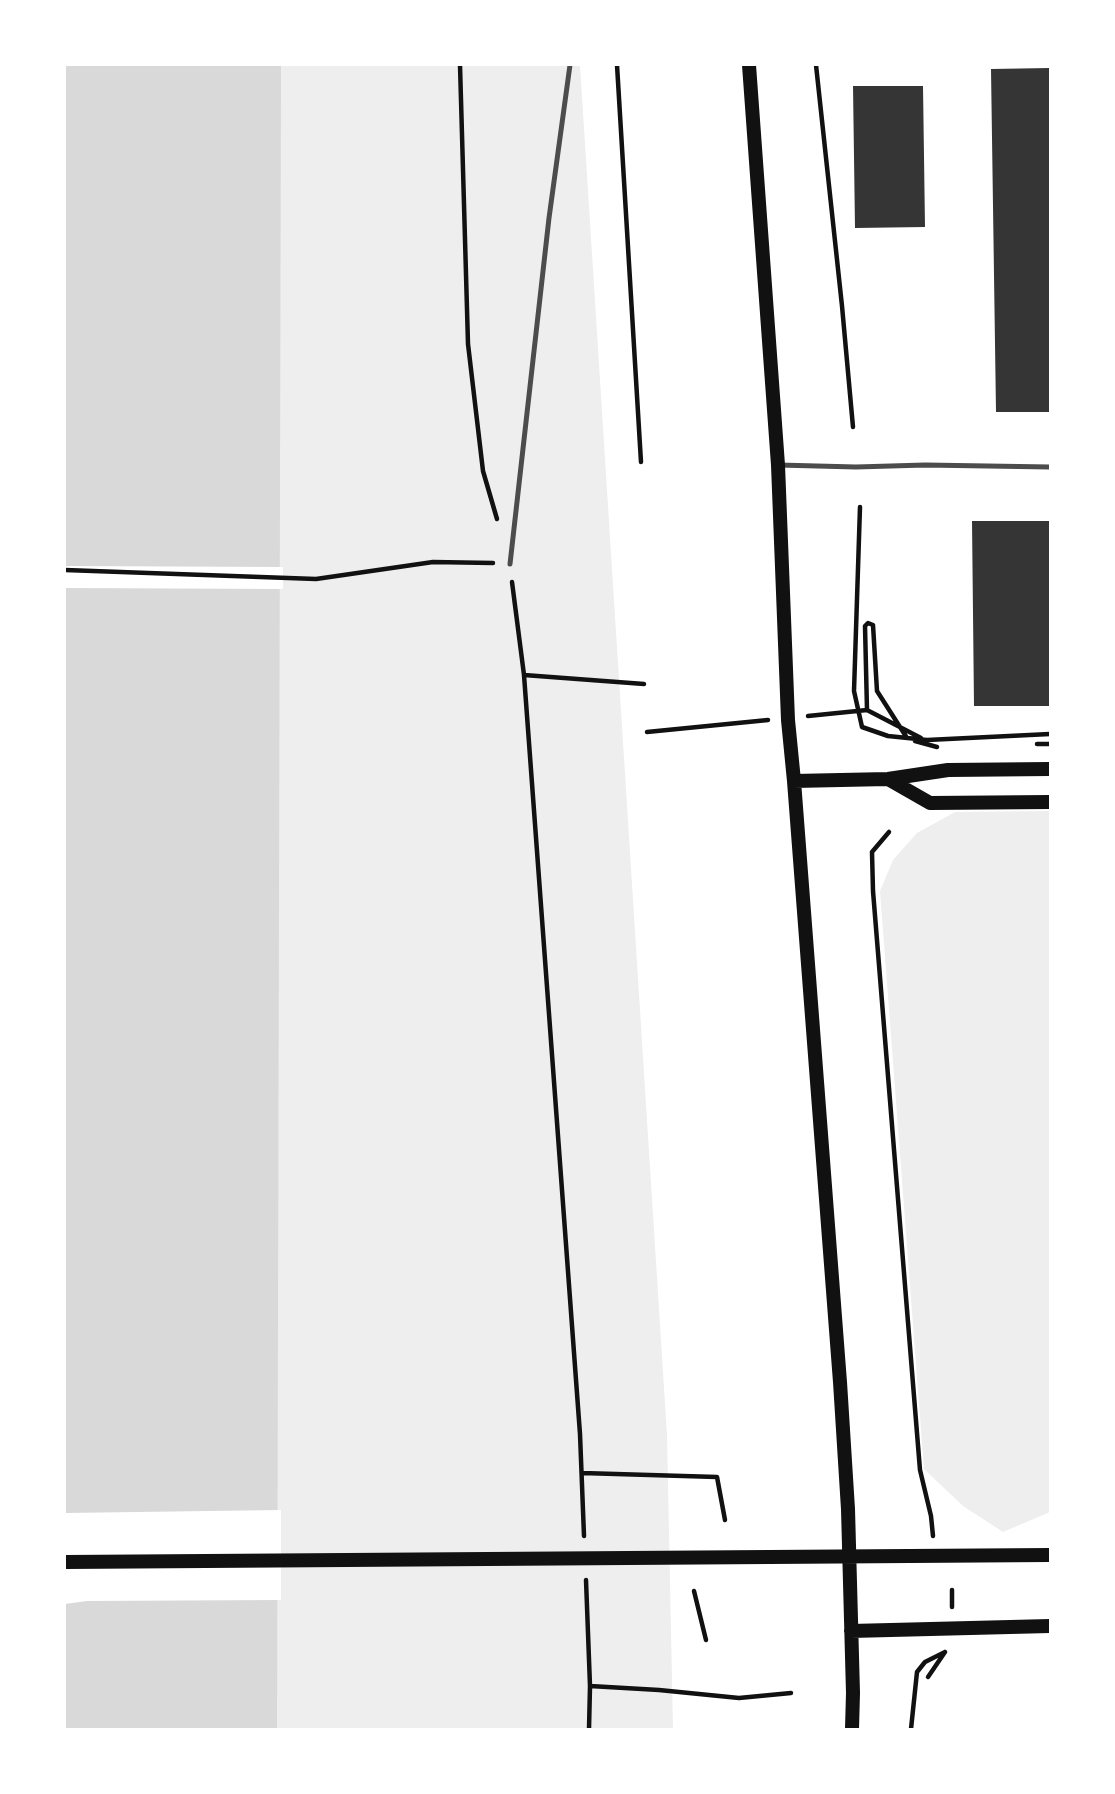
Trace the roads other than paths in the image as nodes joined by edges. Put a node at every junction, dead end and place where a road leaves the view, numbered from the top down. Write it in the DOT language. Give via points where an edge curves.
graph roads {
  1 [pos="570,65"];
  2 [pos="749,65"];
  3 [pos="778,465"];
  4 [pos="1050,467"];
  5 [pos="510,564"];
  6 [pos="1050,769"];
  7 [pos="888,779"];
  8 [pos="794,781"];
  9 [pos="1050,802"];
  10 [pos="1050,1545"];
  11 [pos="1033,1554"];
  12 [pos="1050,1555"];
  13 [pos="65,1562"];
  14 [pos="1050,1626"];
  15 [pos="851,1631"];
  16 [pos="852,1729"];
  1 -- 5 [label="lane"];
  2 -- 3 [label="main road"];
  3 -- 4 [label="lane"];
  3 -- 8 [label="main road"];
  6 -- 7 [label="main road" via="948,771"];
  7 -- 8 [label="main road"];
  7 -- 9 [label="main road" via="930,803"];
  8 -- 15 [label="main road" via="840,1382"];
  10 -- 11 [label="main road"];
  11 -- 12 [label="main road"];
  11 -- 13 [label="main road"];
  14 -- 15 [label="main road"];
  15 -- 16 [label="main road"];
}
